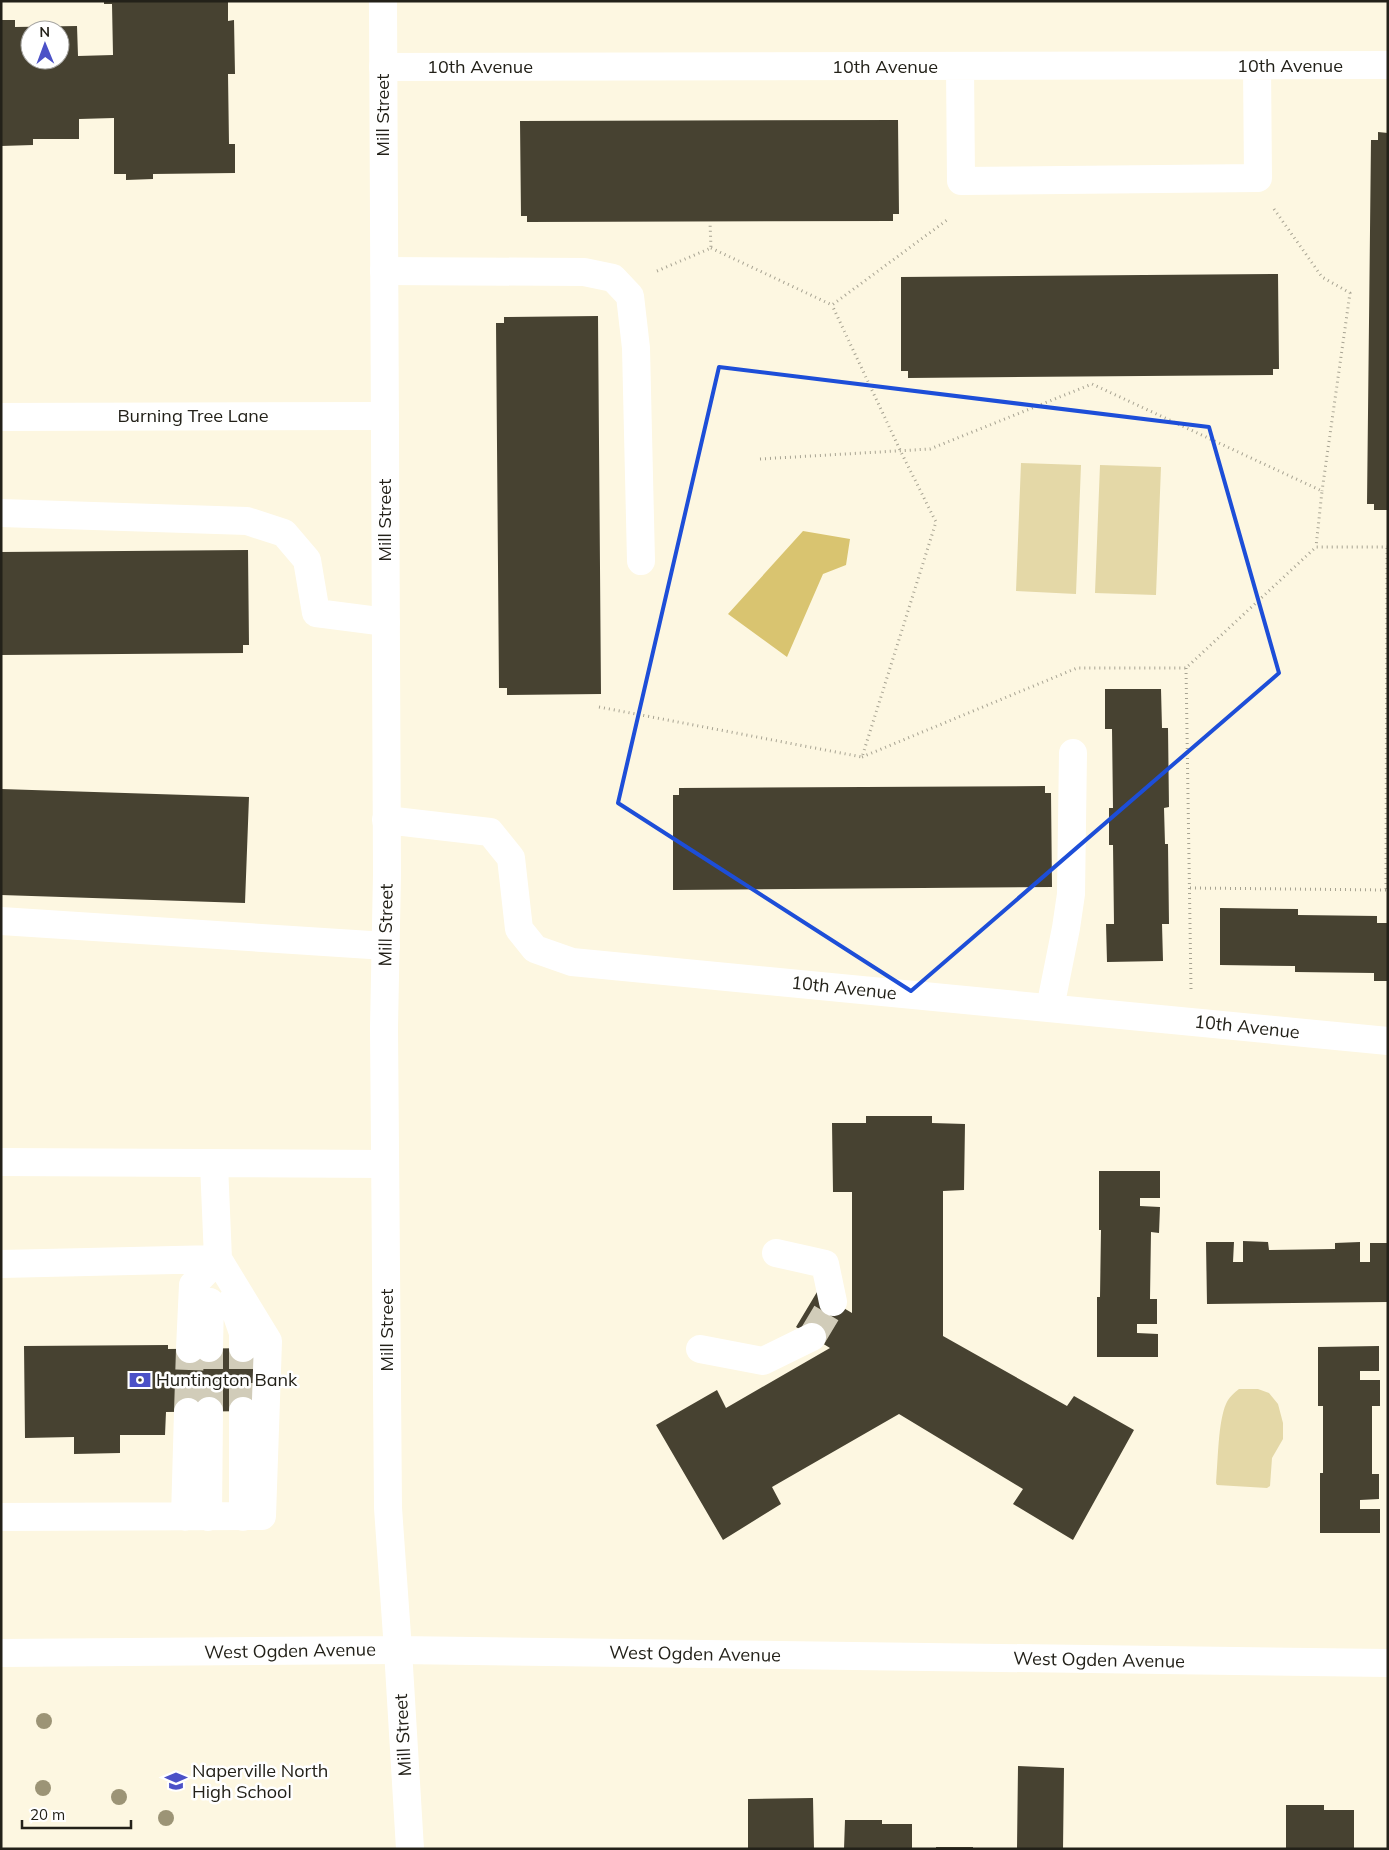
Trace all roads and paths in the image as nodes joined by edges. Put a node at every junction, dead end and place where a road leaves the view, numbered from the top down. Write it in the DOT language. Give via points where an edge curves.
graph roads {
  1 [pos="383,1"];
  2 [pos="1388,65"];
  3 [pos="960,66"];
  4 [pos="1258,66"];
  5 [pos="383,67"];
  6 [pos="1274,209"];
  7 [pos="947,220"];
  8 [pos="710,222"];
  9 [pos="711,248"];
  10 [pos="384,271"];
  11 [pos="657,271"];
  12 [pos="832,305"];
  13 [pos="385,416"];
  14 [pos="1,417"];
  15 [pos="901,452"];
  16 [pos="760,459"];
  17 [pos="1322,491"];
  18 [pos="1,513"];
  19 [pos="1316,547"];
  20 [pos="1387,547"];
  21 [pos="641,560"];
  22 [pos="386,622"];
  23 [pos="1186,668"];
  24 [pos="599,707"];
  25 [pos="1073,753"];
  26 [pos="862,757"];
  27 [pos="386,820"];
  28 [pos="1190,888"];
  29 [pos="1387,890"];
  30 [pos="1,921"];
  31 [pos="386,946"];
  32 [pos="1191,989"];
  33 [pos="1050,1008"];
  34 [pos="1388,1041"];
  35 [pos="1,1162"];
  36 [pos="214,1164"];
  37 [pos="386,1164"];
  38 [pos="776,1253"];
  39 [pos="218,1259"];
  40 [pos="1,1264"];
  41 [pos="833,1302"];
  42 [pos="812,1337"];
  43 [pos="700,1349"];
  44 [pos="215,1517"];
  45 [pos="1,1518"];
  46 [pos="398,1650"];
  47 [pos="1,1653"];
  48 [pos="1388,1664"];
  49 [pos="410,1849"];
  1 -- 5 [label="main road, Mill Street"];
  2 -- 4 [label="main road, 10th Avenue"];
  3 -- 4 [label="main road, 10th Avenue"];
  3 -- 4 [label="main road" via="961,181 1258,178"];
  3 -- 5 [label="main road, 10th Avenue"];
  5 -- 10 [label="main road, Mill Street"];
  6 -- 17 [label="path" via="1322,278 1350,293"];
  7 -- 12 [label="path"];
  8 -- 9 [label="path"];
  9 -- 11 [label="path"];
  9 -- 12 [label="path"];
  10 -- 13 [label="main road, Mill Street"];
  10 -- 21 [label="main road" via="584,272 613,278 622,287 630,296 636,348"];
  12 -- 15 [label="path"];
  13 -- 14 [label="main road, Burning Tree Lane"];
  13 -- 22 [label="main road, Mill Street"];
  15 -- 16 [label="path"];
  15 -- 17 [label="path" via="930,449 1092,384"];
  15 -- 26 [label="path" via="936,522"];
  17 -- 19 [label="path"];
  18 -- 22 [label="main road" via="247,521 284,534 307,560 316,614"];
  19 -- 20 [label="path"];
  19 -- 23 [label="path"];
  20 -- 29 [label="path"];
  22 -- 27 [label="main road, Mill Street"];
  23 -- 26 [label="path" via="1077,668"];
  23 -- 28 [label="path"];
  24 -- 26 [label="path"];
  25 -- 33 [label="main road" via="1071,894"];
  27 -- 31 [label="main road, Mill Street"];
  27 -- 33 [label="main road, 10th Avenue" via="490,832 511,858 519,929 535,949 572,962"];
  28 -- 29 [label="path"];
  28 -- 32 [label="path"];
  30 -- 31 [label="main road"];
  31 -- 37 [label="main road, Mill Street"];
  33 -- 34 [label="main road, 10th Avenue"];
  35 -- 36 [label="main road"];
  36 -- 37 [label="main road"];
  36 -- 39 [label="main road"];
  37 -- 46 [label="main road, Mill Street" via="388,1508"];
  38 -- 41 [label="main road" via="825,1264"];
  39 -- 39 [label="main road" via="217,1349 193,1284"];
  39 -- 40 [label="main road"];
  39 -- 44 [label="main road" via="268,1341 262,1516"];
  42 -- 43 [label="main road" via="763,1361"];
  44 -- 44 [label="main road" via="216,1412"];
  44 -- 45 [label="main road"];
  46 -- 47 [label="main road, West Ogden Avenue"];
  46 -- 48 [label="main road, West Ogden Avenue"];
  46 -- 49 [label="main road, Mill Street"];
}
